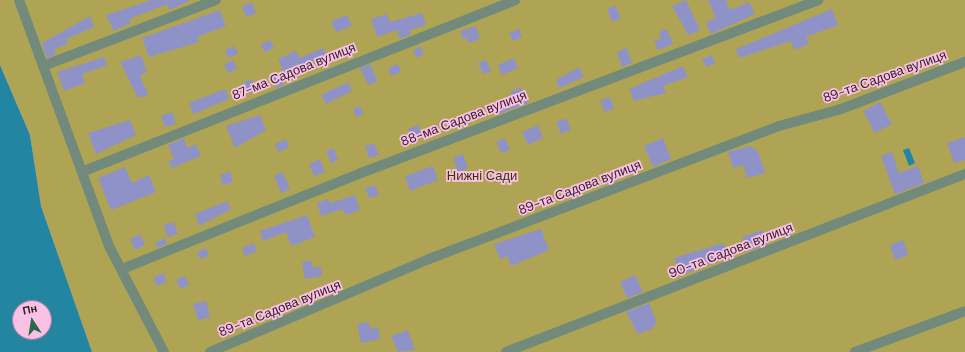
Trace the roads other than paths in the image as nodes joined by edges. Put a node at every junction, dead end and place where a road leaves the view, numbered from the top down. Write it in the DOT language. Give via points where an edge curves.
graph roads {
  1 [pos="19,0"];
  2 [pos="216,0"];
  3 [pos="515,0"];
  4 [pos="818,0"];
  5 [pos="801,3"];
  6 [pos="965,62"];
  7 [pos="43,66"];
  8 [pos="84,170"];
  9 [pos="965,174"];
  10 [pos="122,269"];
  11 [pos="965,311"];
  12 [pos="164,352"];
  13 [pos="210,352"];
  14 [pos="506,352"];
  15 [pos="855,352"];
  1 -- 7 [label="street"];
  2 -- 7 [label="street"];
  3 -- 8 [label="street, 87-ма Садова вулиця"];
  4 -- 5 [label="street, 88-ма Садова вулиця"];
  5 -- 10 [label="street, 88-ма Садова вулиця" via="361,173"];
  6 -- 13 [label="street, 89-та Садова вулиця" via="841,109 779,126 429,259"];
  7 -- 8 [label="street"];
  8 -- 10 [label="street" via="100,222"];
  9 -- 14 [label="street, 90-та Садова вулиця"];
  10 -- 12 [label="street"];
  11 -- 15 [label="street"];
}
